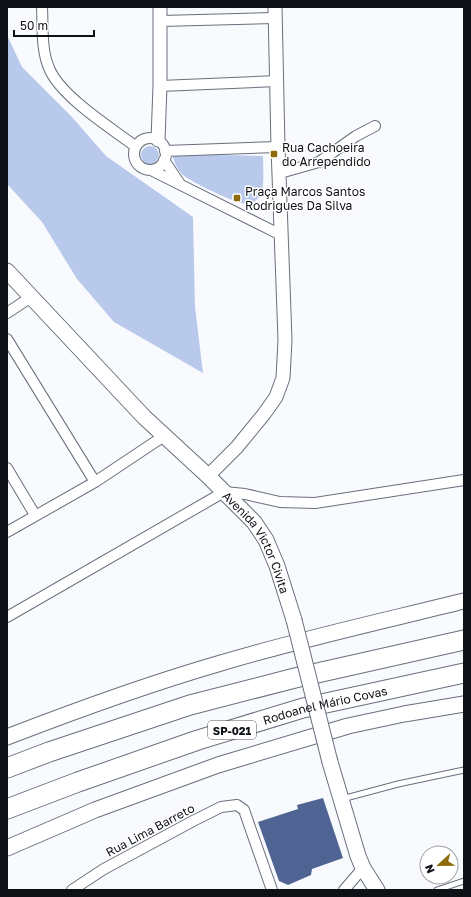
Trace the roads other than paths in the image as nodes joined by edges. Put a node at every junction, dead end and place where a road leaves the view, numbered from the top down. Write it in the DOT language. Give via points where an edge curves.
graph roads {
  1 [pos="42,7"];
  2 [pos="160,7"];
  3 [pos="275,13"];
  4 [pos="161,21"];
  5 [pos="277,81"];
  6 [pos="160,86"];
  7 [pos="375,126"];
  8 [pos="158,140"];
  9 [pos="135,146"];
  10 [pos="278,147"];
  11 [pos="165,156"];
  12 [pos="151,170"];
  13 [pos="280,173"];
  14 [pos="180,184"];
  15 [pos="281,235"];
  16 [pos="7,271"];
  17 [pos="31,297"];
  18 [pos="7,313"];
  19 [pos="7,338"];
  20 [pos="164,436"];
  21 [pos="7,468"];
  22 [pos="208,476"];
  23 [pos="464,480"];
  24 [pos="95,482"];
  25 [pos="224,492"];
  26 [pos="36,514"];
  27 [pos="7,532"];
  28 [pos="464,601"];
  29 [pos="7,616"];
  30 [pos="464,640"];
  31 [pos="464,673"];
  32 [pos="464,704"];
  33 [pos="7,737"];
  34 [pos="7,768"];
  35 [pos="464,770"];
  36 [pos="341,799"];
  37 [pos="7,809"];
  38 [pos="7,848"];
  39 [pos="363,868"];
  40 [pos="464,881"];
  41 [pos="72,890"];
  42 [pos="272,890"];
  43 [pos="344,890"];
  44 [pos="377,890"];
  45 [pos="438,890"];
  1 -- 9 [label="street" via="44,53 55,80 78,103"];
  2 -- 4 [label="street"];
  3 -- 4 [label="street"];
  3 -- 5 [label="street"];
  4 -- 6 [label="street"];
  5 -- 6 [label="street"];
  5 -- 10 [label="street"];
  6 -- 8 [label="street"];
  7 -- 13 [label="street" via="319,162"];
  8 -- 9 [label="street" via="145,138"];
  8 -- 11 [label="street" via="163,144"];
  9 -- 12 [label="street" via="134,155 138,164"];
  10 -- 11 [label="street"];
  10 -- 13 [label="street"];
  11 -- 12 [label="street" via="159,166"];
  11 -- 14 [label="street"];
  12 -- 14 [label="street"];
  13 -- 15 [label="street"];
  14 -- 15 [label="street"];
  15 -- 22 [label="street" via="285,340 283,378 276,397 264,414 238,447"];
  16 -- 17 [label="main road, Avenida Victor Civita"];
  17 -- 18 [label="street"];
  17 -- 20 [label="main road, Avenida Victor Civita"];
  19 -- 24 [label="street"];
  20 -- 22 [label="main road, Avenida Victor Civita"];
  20 -- 24 [label="street"];
  21 -- 26 [label="street"];
  22 -- 25 [label="main road, Avenida Victor Civita"];
  23 -- 25 [label="street" via="315,504 280,502"];
  24 -- 26 [label="street"];
  25 -- 29 [label="street"];
  25 -- 36 [label="main road, Avenida Victor Civita, bridge" via="254,522 266,540 277,566 294,620"];
  26 -- 27 [label="street"];
  28 -- 33 [label="main road" via="221,663 104,701"];
  30 -- 34 [label="highway" via="295,678 190,705"];
  31 -- 37 [label="highway, Rodoanel Mário Covas / SP-021" via="302,708 198,740"];
  32 -- 38 [label="main road" via="348,726 218,765 95,810"];
  35 -- 36 [label="lane"];
  36 -- 39 [label="main road, Avenida Victor Civita"];
  39 -- 43 [label="street"];
  39 -- 44 [label="main road, Avenida Victor Civita"];
  40 -- 45 [label="lane"];
  41 -- 42 [label="street, Rua Lima Barreto" via="104,869 221,807 237,805 244,810"];
}
